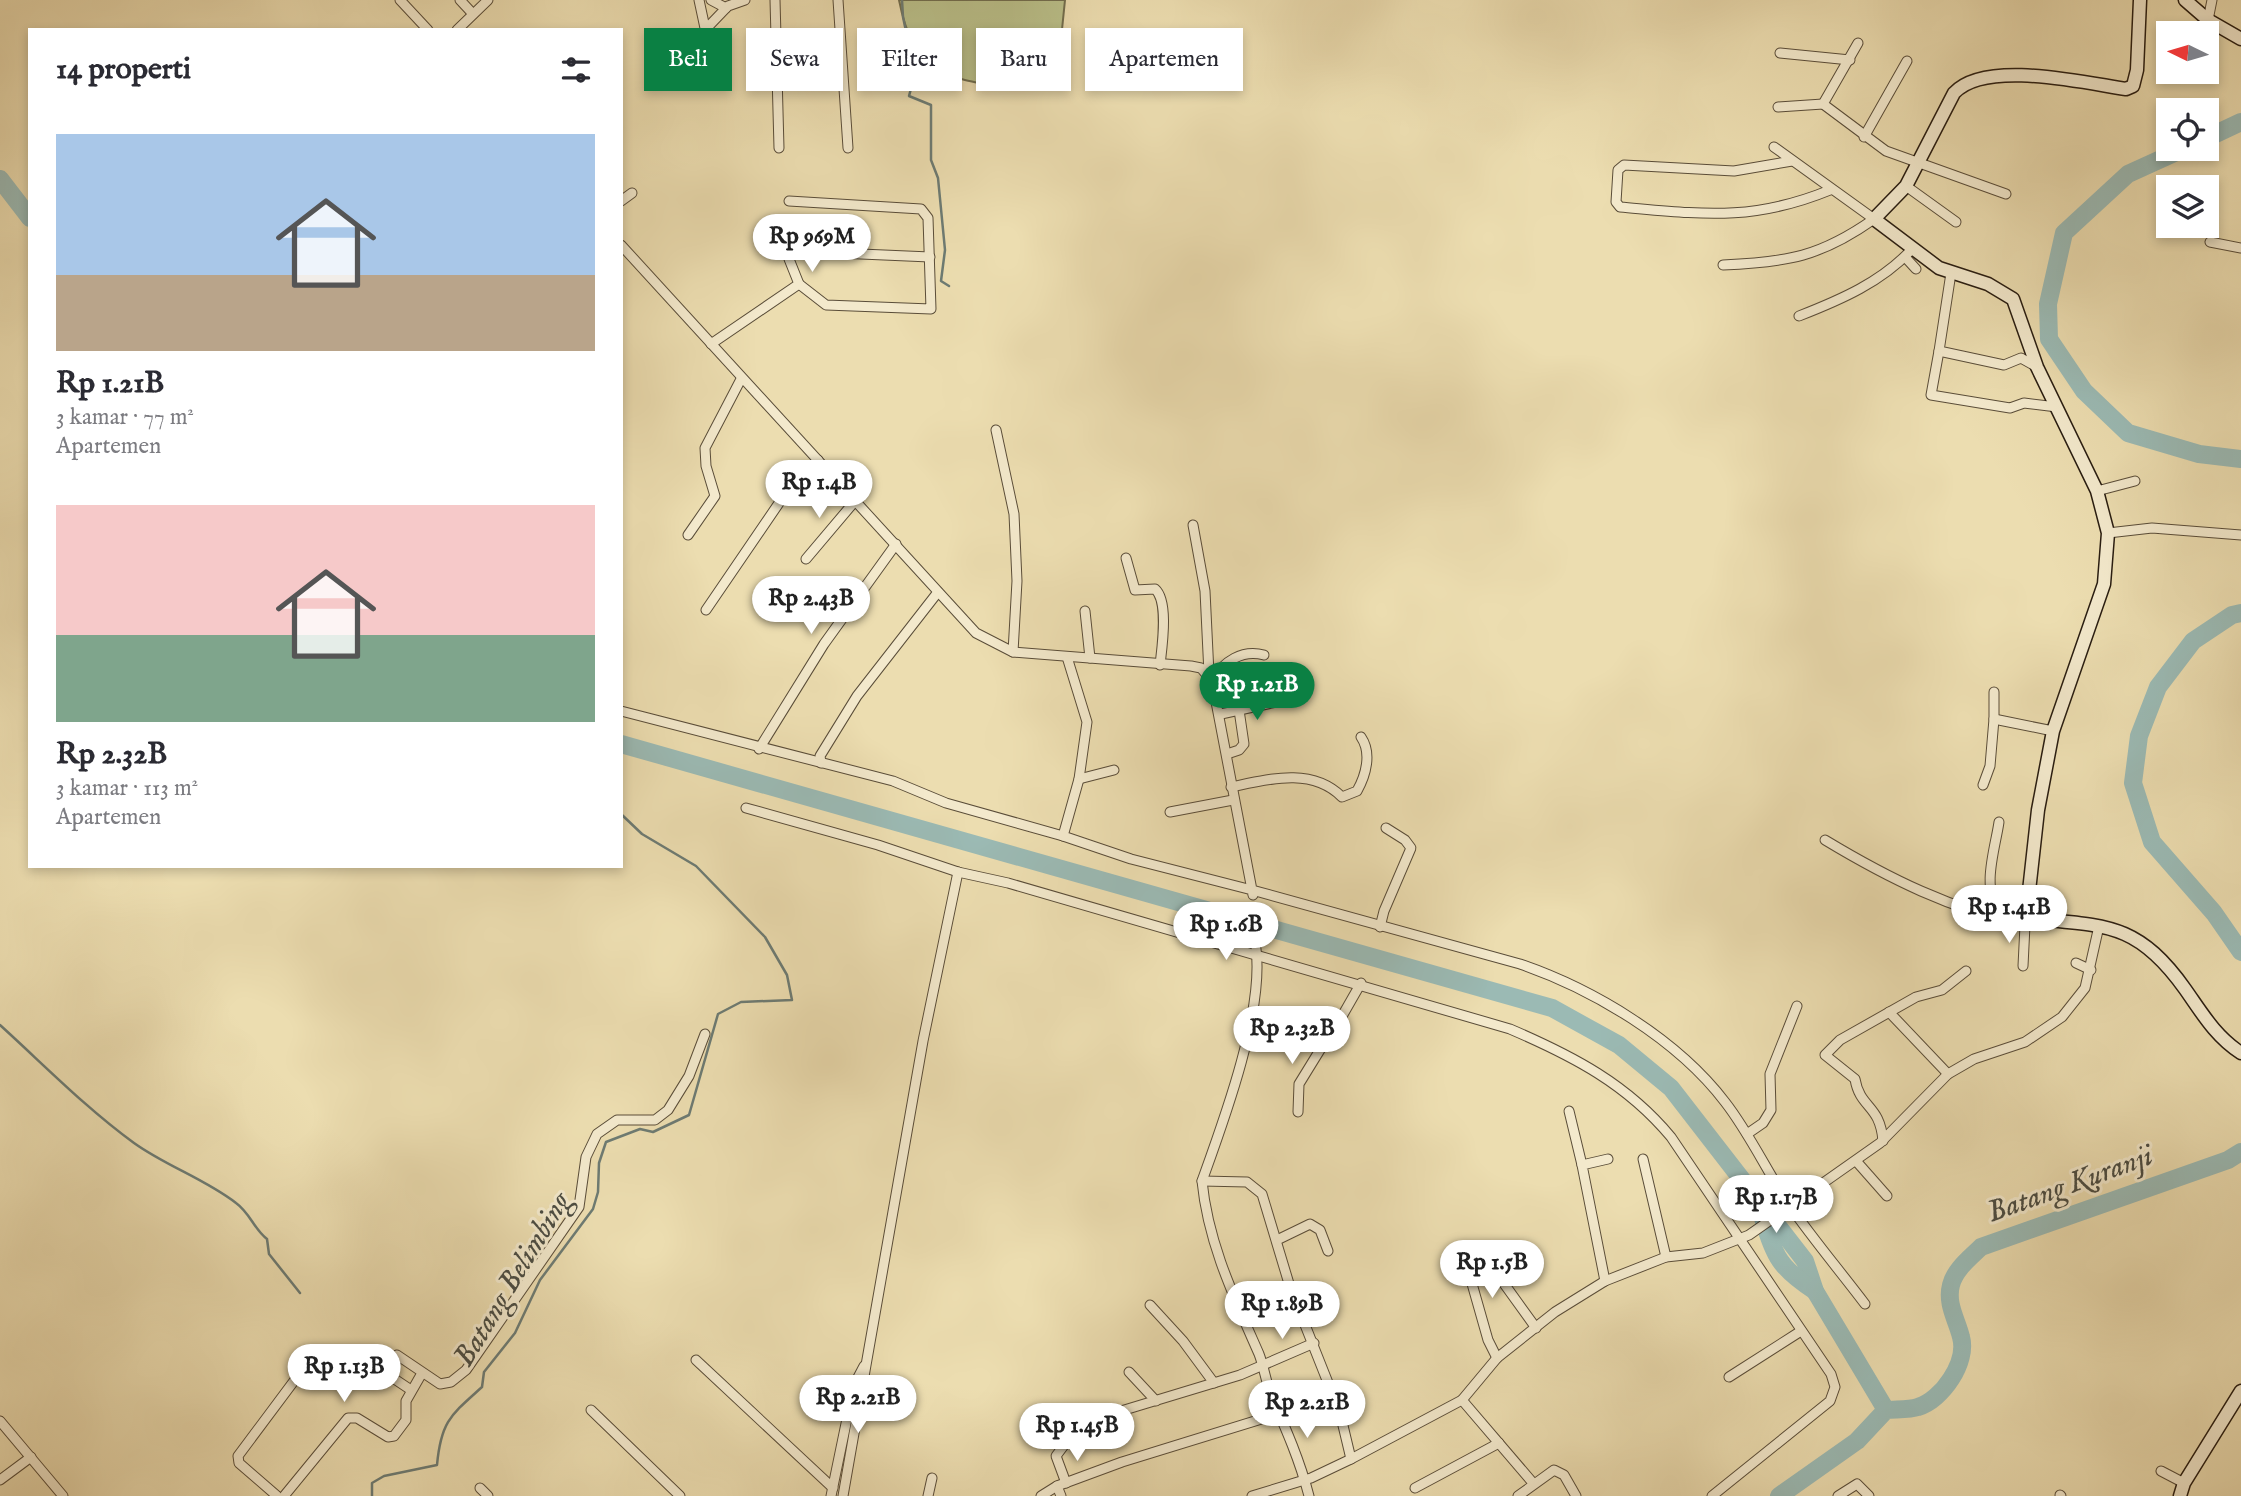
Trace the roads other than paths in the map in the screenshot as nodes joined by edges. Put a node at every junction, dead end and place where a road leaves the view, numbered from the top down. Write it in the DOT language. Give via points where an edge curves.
graph roads {
  1 [pos="400,0"];
  2 [pos="460,0"];
  3 [pos="488,0"];
  4 [pos="699,0"];
  5 [pos="711,0"];
  6 [pos="745,0"];
  7 [pos="775,0"];
  8 [pos="838,0"];
  9 [pos="2140,0"];
  10 [pos="2185,0"];
  11 [pos="2212,0"];
  12 [pos="726,8"];
  13 [pos="473,14"];
  14 [pos="2208,20"];
  15 [pos="426,28"];
  16 [pos="459,28"];
  17 [pos="2241,39"];
  18 [pos="1858,43"];
  19 [pos="1780,53"];
  20 [pos="1850,60"];
  21 [pos="1907,61"];
  22 [pos="1823,104"];
  23 [pos="1778,107"];
  24 [pos="1864,137"];
  25 [pos="1774,147"];
  26 [pos="779,148"];
  27 [pos="848,148"];
  28 [pos="1792,161"];
  29 [pos="1919,164"];
  30 [pos="1906,186"];
  31 [pos="1830,190"];
  32 [pos="632,193"];
  33 [pos="2006,194"];
  34 [pos="623,200"];
  35 [pos="789,201"];
  36 [pos="1874,219"];
  37 [pos="1956,222"];
  38 [pos="2210,242"];
  39 [pos="623,247"];
  40 [pos="2241,248"];
  41 [pos="1909,253"];
  42 [pos="930,257"];
  43 [pos="1723,265"];
  44 [pos="1916,269"];
  45 [pos="1951,273"];
  46 [pos="799,284"];
  47 [pos="1799,316"];
  48 [pos="711,344"];
  49 [pos="1939,351"];
  50 [pos="2037,367"];
  51 [pos="741,379"];
  52 [pos="2057,407"];
  53 [pos="996,430"];
  54 [pos="818,460"];
  55 [pos="2135,481"];
  56 [pos="2097,491"];
  57 [pos="855,501"];
  58 [pos="1193,525"];
  59 [pos="2108,533"];
  60 [pos="2241,534"];
  61 [pos="688,535"];
  62 [pos="896,544"];
  63 [pos="1126,558"];
  64 [pos="806,559"];
  65 [pos="938,592"];
  66 [pos="706,610"];
  67 [pos="1084,611"];
  68 [pos="1013,652"];
  69 [pos="1264,655"];
  70 [pos="1068,657"];
  71 [pos="1090,658"];
  72 [pos="1160,665"];
  73 [pos="1210,677"];
  74 [pos="1994,692"];
  75 [pos="1286,699"];
  76 [pos="1239,710"];
  77 [pos="623,712"];
  78 [pos="1221,714"];
  79 [pos="1994,719"];
  80 [pos="2053,731"];
  81 [pos="1361,737"];
  82 [pos="759,749"];
  83 [pos="1227,754"];
  84 [pos="821,764"];
  85 [pos="1114,770"];
  86 [pos="1079,779"];
  87 [pos="1983,785"];
  88 [pos="1231,786"];
  89 [pos="1233,800"];
  90 [pos="746,808"];
  91 [pos="1170,812"];
  92 [pos="1999,822"];
  93 [pos="1386,828"];
  94 [pos="1063,836"];
  95 [pos="1825,840"];
  96 [pos="958,872"];
  97 [pos="1253,892"];
  98 [pos="2026,922"];
  99 [pos="2099,926"];
  100 [pos="1380,927"];
  101 [pos="1256,952"];
  102 [pos="2076,963"];
  103 [pos="2023,966"];
  104 [pos="2091,970"];
  105 [pos="1966,971"];
  106 [pos="1361,984"];
  107 [pos="1797,1006"];
  108 [pos="1889,1012"];
  109 [pos="1251,1014"];
  110 [pos="1331,1032"];
  111 [pos="705,1034"];
  112 [pos="2241,1053"];
  113 [pos="1948,1073"];
  114 [pos="1569,1111"];
  115 [pos="1298,1112"];
  116 [pos="1747,1134"];
  117 [pos="1883,1141"];
  118 [pos="1608,1159"];
  119 [pos="1643,1159"];
  120 [pos="1857,1162"];
  121 [pos="1582,1165"];
  122 [pos="1202,1181"];
  123 [pos="1887,1196"];
  124 [pos="1787,1208"];
  125 [pos="1277,1240"];
  126 [pos="1739,1241"];
  127 [pos="1328,1251"];
  128 [pos="1463,1251"];
  129 [pos="1666,1256"];
  130 [pos="1500,1278"];
  131 [pos="1605,1281"];
  132 [pos="1865,1304"];
  133 [pos="1150,1305"];
  134 [pos="1536,1328"];
  135 [pos="1801,1331"];
  136 [pos="1314,1343"];
  137 [pos="324,1350"];
  138 [pos="397,1355"];
  139 [pos="1497,1358"];
  140 [pos="696,1360"];
  141 [pos="866,1364"];
  142 [pos="1263,1366"];
  143 [pos="382,1370"];
  144 [pos="1129,1372"];
  145 [pos="422,1373"];
  146 [pos="1729,1377"];
  147 [pos="1214,1383"];
  148 [pos="411,1390"];
  149 [pos="2241,1391"];
  150 [pos="1462,1400"];
  151 [pos="1156,1401"];
  152 [pos="591,1410"];
  153 [pos="1121,1411"];
  154 [pos="1281,1413"];
  155 [pos="0,1422"];
  156 [pos="1096,1427"];
  157 [pos="1499,1443"];
  158 [pos="31,1457"];
  159 [pos="1351,1459"];
  160 [pos="2161,1471"];
  161 [pos="932,1478"];
  162 [pos="1306,1478"];
  163 [pos="0,1480"];
  164 [pos="1534,1483"];
  165 [pos="2184,1483"];
  166 [pos="1061,1484"];
  167 [pos="480,1488"];
  168 [pos="1415,1488"];
  169 [pos="832,1492"];
  170 [pos="57,1494"];
  171 [pos="277,1496"];
  172 [pos="284,1496"];
  173 [pos="488,1496"];
  174 [pos="680,1496"];
  175 [pos="843,1496"];
  176 [pos="928,1496"];
  177 [pos="1041,1496"];
  178 [pos="1061,1496"];
  179 [pos="1252,1496"];
  180 [pos="1309,1496"];
  181 [pos="1518,1496"];
  182 [pos="1576,1496"];
  183 [pos="1712,1496"];
  184 [pos="1838,1496"];
  185 [pos="1869,1496"];
  186 [pos="2180,1496"];
  1 -- 15 [label="street"];
  2 -- 13 [label="street"];
  3 -- 13 [label="street"];
  4 -- 12 [label="street" via="704,29"];
  5 -- 12 [label="street"];
  6 -- 12 [label="street"];
  7 -- 26 [label="street"];
  8 -- 27 [label="street"];
  9 -- 29 [label="street" via="2133,86 2126,89 2030,75 1965,84 1954,93"];
  10 -- 14 [label="street"];
  11 -- 14 [label="street"];
  13 -- 16 [label="street"];
  14 -- 17 [label="street"];
  18 -- 20 [label="street"];
  19 -- 20 [label="street"];
  20 -- 22 [label="street"];
  21 -- 24 [label="street"];
  22 -- 23 [label="street"];
  22 -- 24 [label="street"];
  24 -- 29 [label="street"];
  25 -- 28 [label="street"];
  28 -- 31 [label="street"];
  28 -- 31 [label="street" via="1734,171 1624,165 1618,170 1616,202 1619,207 1745,214 1785,207"];
  29 -- 30 [label="street"];
  29 -- 33 [label="street"];
  30 -- 36 [label="street"];
  30 -- 37 [label="street"];
  31 -- 36 [label="street"];
  32 -- 34 [label="street"];
  35 -- 42 [label="street" via="921,209 928,218"];
  36 -- 41 [label="street"];
  36 -- 43 [label="street" via="1842,241 1792,260"];
  38 -- 40 [label="street"];
  39 -- 48 [label="street"];
  41 -- 44 [label="street"];
  41 -- 45 [label="street"];
  41 -- 47 [label="street" via="1840,300"];
  42 -- 46 [label="street" via="792,251 789,259"];
  42 -- 46 [label="street" via="931,309 826,305"];
  45 -- 49 [label="street"];
  45 -- 50 [label="street" via="1994,287 2013,299"];
  46 -- 48 [label="street"];
  48 -- 51 [label="street"];
  49 -- 50 [label="street" via="2004,365 2021,358"];
  49 -- 52 [label="street" via="1931,395 2010,408 2024,403"];
  50 -- 52 [label="street"];
  51 -- 54 [label="street"];
  51 -- 61 [label="street" via="705,448 715,496"];
  52 -- 56 [label="street"];
  53 -- 68 [label="street" via="1014,514"];
  54 -- 57 [label="street"];
  54 -- 66 [label="street" via="792,484"];
  55 -- 56 [label="street"];
  56 -- 59 [label="street"];
  57 -- 62 [label="street"];
  57 -- 64 [label="street"];
  58 -- 73 [label="street" via="1205,591"];
  59 -- 60 [label="street" via="2152,528"];
  59 -- 80 [label="street" via="2104,584"];
  62 -- 65 [label="street"];
  62 -- 82 [label="street" via="824,643"];
  63 -- 72 [label="street" via="1135,590 1159,593 1163,626"];
  65 -- 68 [label="street" via="976,633"];
  65 -- 84 [label="street" via="857,696 820,756"];
  67 -- 71 [label="street"];
  68 -- 70 [label="street"];
  69 -- 73 [label="street" via="1253,652 1236,657"];
  70 -- 71 [label="street"];
  70 -- 86 [label="street" via="1087,722"];
  71 -- 72 [label="street"];
  72 -- 73 [label="street" via="1201,668"];
  73 -- 78 [label="street"];
  74 -- 79 [label="street"];
  75 -- 76 [label="street"];
  76 -- 78 [label="street"];
  76 -- 83 [label="street" via="1244,744"];
  77 -- 82 [label="street"];
  78 -- 83 [label="street"];
  79 -- 80 [label="street"];
  79 -- 87 [label="street" via="1990,766"];
  80 -- 98 [label="street" via="2038,810"];
  81 -- 88 [label="street" via="1368,751 1364,776 1357,791 1342,797 1328,783 1302,777"];
  82 -- 84 [label="street"];
  83 -- 88 [label="street"];
  84 -- 94 [label="street" via="893,781 946,803"];
  85 -- 86 [label="street"];
  86 -- 94 [label="street"];
  88 -- 89 [label="street"];
  89 -- 91 [label="street"];
  89 -- 97 [label="street"];
  90 -- 96 [label="street"];
  92 -- 98 [label="street" via="1992,897 2002,910"];
  93 -- 100 [label="street" via="1411,848"];
  94 -- 97 [label="street"];
  95 -- 98 [label="street" via="1939,900"];
  96 -- 101 [label="street"];
  96 -- 141 [label="street"];
  97 -- 100 [label="street"];
  98 -- 99 [label="street"];
  98 -- 103 [label="street"];
  99 -- 104 [label="street"];
  99 -- 112 [label="street" via="2122,931 2149,947 2224,1041"];
  100 -- 116 [label="street" via="1520,964 1581,989 1678,1055 1724,1100"];
  101 -- 106 [label="street"];
  101 -- 109 [label="street"];
  102 -- 104 [label="street"];
  104 -- 113 [label="street" via="2077,1002 2047,1030"];
  105 -- 108 [label="street" via="1942,990"];
  106 -- 110 [label="street"];
  106 -- 126 [label="street" via="1510,1029 1565,1052 1606,1076 1648,1109 1671,1137"];
  107 -- 116 [label="street" via="1770,1074 1771,1110 1763,1123"];
  108 -- 113 [label="street"];
  108 -- 117 [label="street" via="1840,1040 1825,1055 1855,1079 1858,1095 1879,1116"];
  109 -- 110 [label="street"];
  109 -- 122 [label="street" via="1241,1061"];
  110 -- 115 [label="street" via="1299,1084"];
  111 -- 145 [label="street" via="689,1076 668,1110 655,1120 617,1120 597,1134 586,1157 579,1207 466,1370 444,1384"];
  113 -- 117 [label="street"];
  114 -- 121 [label="street"];
  116 -- 124 [label="street"];
  117 -- 120 [label="street"];
  118 -- 121 [label="street"];
  119 -- 129 [label="street"];
  120 -- 123 [label="street"];
  120 -- 124 [label="street"];
  121 -- 131 [label="street"];
  122 -- 125 [label="street" via="1247,1182 1258,1188"];
  122 -- 142 [label="street" via="1221,1268"];
  124 -- 126 [label="street"];
  124 -- 132 [label="street"];
  125 -- 127 [label="street" via="1313,1225 1320,1230"];
  125 -- 136 [label="street" via="1290,1287"];
  126 -- 129 [label="street" via="1703,1253"];
  126 -- 135 [label="street"];
  128 -- 139 [label="street"];
  129 -- 131 [label="street"];
  130 -- 134 [label="street"];
  131 -- 134 [label="street"];
  133 -- 147 [label="street"];
  134 -- 139 [label="street"];
  135 -- 146 [label="street"];
  135 -- 183 [label="street" via="1831,1374 1835,1387 1830,1401"];
  136 -- 142 [label="street"];
  136 -- 159 [label="street"];
  137 -- 171 [label="street" via="294,1381 238,1456 239,1463"];
  138 -- 145 [label="street"];
  139 -- 150 [label="street"];
  140 -- 169 [label="street"];
  141 -- 169 [label="street" via="854,1385"];
  141 -- 175 [label="street"];
  142 -- 147 [label="street"];
  142 -- 154 [label="street"];
  143 -- 148 [label="street"];
  144 -- 151 [label="street"];
  145 -- 148 [label="street"];
  147 -- 151 [label="street"];
  148 -- 172 [label="street" via="407,1418 394,1436 348,1418"];
  149 -- 165 [label="street"];
  150 -- 157 [label="street"];
  150 -- 159 [label="street"];
  151 -- 153 [label="street"];
  152 -- 174 [label="street"];
  154 -- 162 [label="street"];
  154 -- 166 [label="street"];
  155 -- 158 [label="street"];
  156 -- 166 [label="street" via="1065,1444 1056,1455"];
  157 -- 164 [label="street"];
  157 -- 168 [label="street"];
  158 -- 163 [label="street"];
  158 -- 170 [label="street"];
  159 -- 162 [label="street"];
  160 -- 165 [label="street"];
  161 -- 176 [label="street"];
  162 -- 179 [label="street"];
  162 -- 180 [label="street"];
  164 -- 181 [label="street"];
  164 -- 182 [label="street" via="1551,1470 1560,1471"];
  165 -- 186 [label="street"];
  166 -- 177 [label="street"];
  166 -- 178 [label="street"];
  167 -- 173 [label="street"];
  184 -- 185 [label="street" via="1853,1485 1860,1485"];
}
